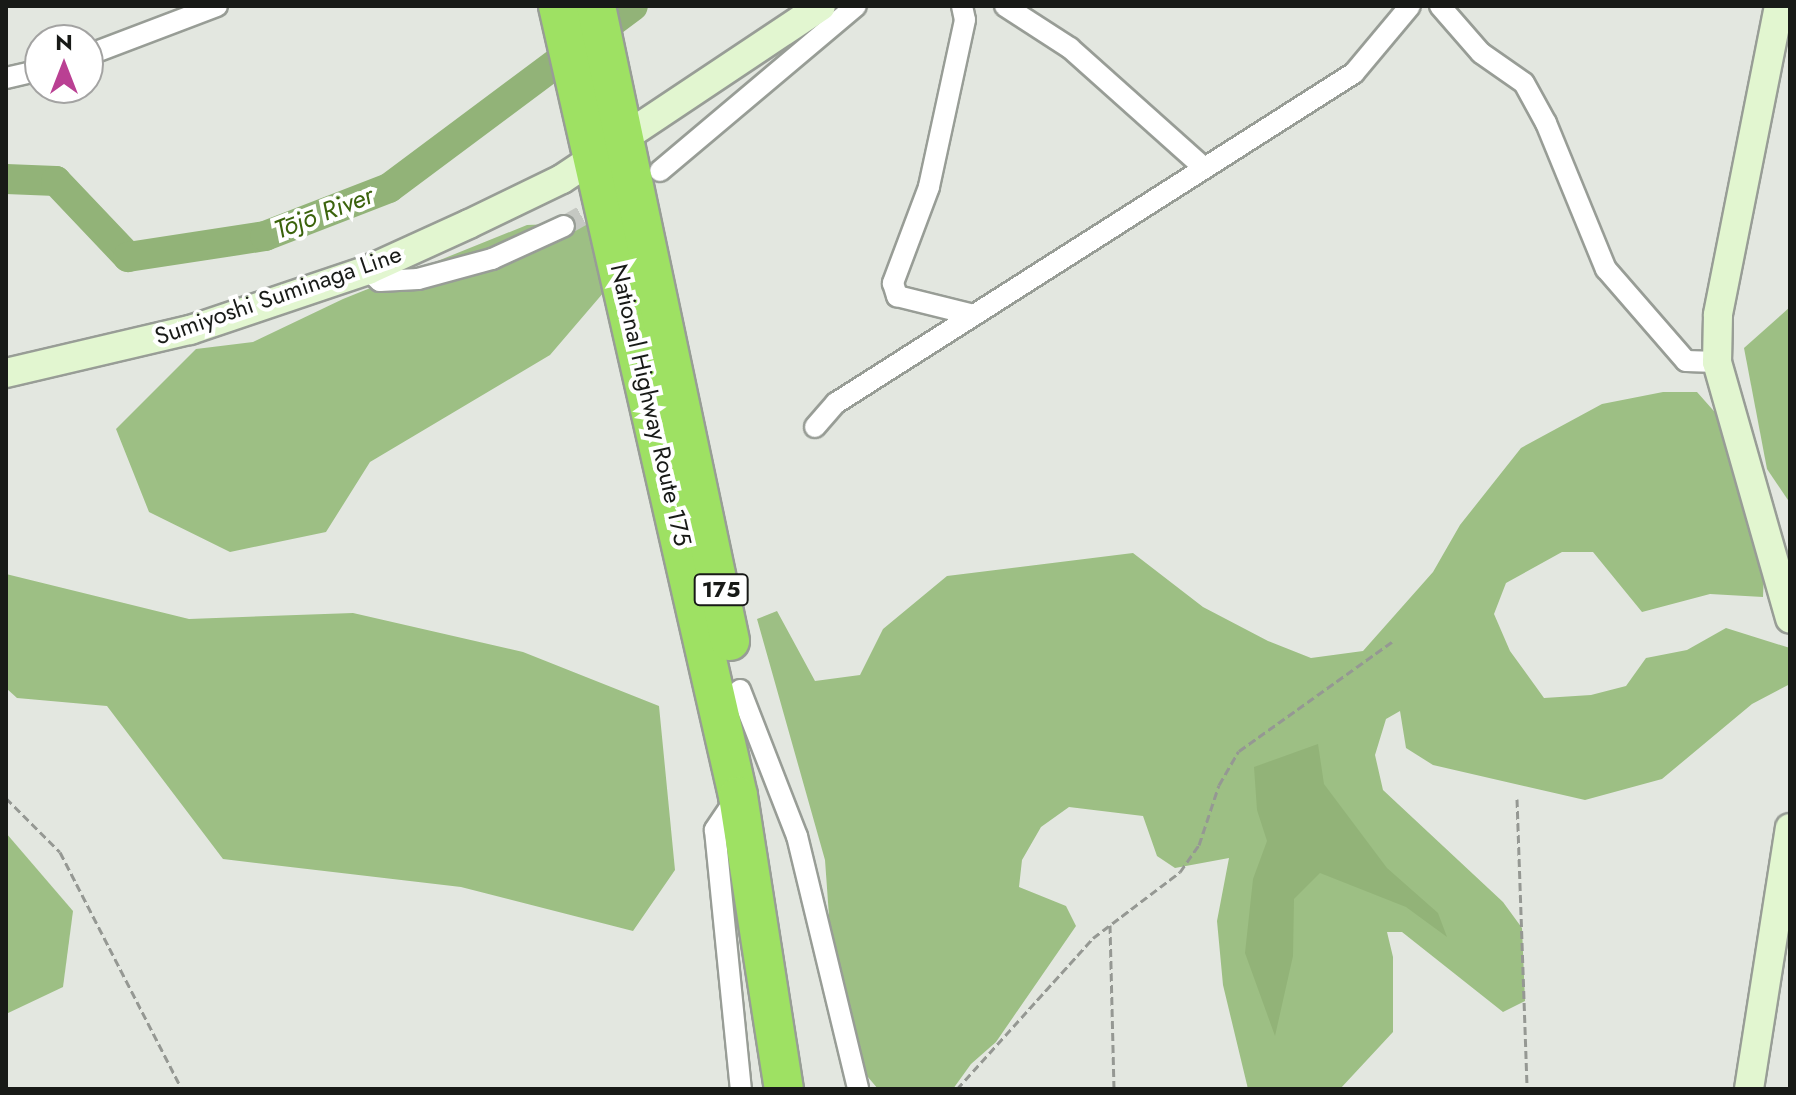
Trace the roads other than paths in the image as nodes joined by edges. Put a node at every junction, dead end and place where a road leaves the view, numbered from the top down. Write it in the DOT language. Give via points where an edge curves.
graph roads {
  1 [pos="217,6"];
  2 [pos="558,6"];
  3 [pos="596,6"];
  4 [pos="821,6"];
  5 [pos="856,6"];
  6 [pos="962,6"];
  7 [pos="1005,6"];
  8 [pos="1410,6"];
  9 [pos="1440,6"];
  10 [pos="1779,6"];
  11 [pos="104,49"];
  12 [pos="611,146"];
  13 [pos="1204,168"];
  14 [pos="660,171"];
  15 [pos="564,226"];
  16 [pos="368,270"];
  17 [pos="974,315"];
  18 [pos="1717,362"];
  19 [pos="6,373"];
  20 [pos="815,427"];
  21 [pos="1790,619"];
  22 [pos="740,690"];
  23 [pos="738,796"];
  24 [pos="1790,828"];
  25 [pos="741,1089"];
  26 [pos="784,1089"];
  27 [pos="810,1089"];
  28 [pos="858,1089"];
  29 [pos="1749,1089"];
  1 -- 11 [label="street"];
  2 -- 12 [label="highway, National Highway Route 175 / 175" via="582,110"];
  3 -- 12 [label="highway, National Highway Route 175 / 175" via="616,95"];
  4 -- 12 [label="street, Sumiyoshi Suminaga Line"];
  5 -- 14 [label="street"];
  6 -- 17 [label="street" via="965,20 929,187 893,283 897,296"];
  7 -- 13 [label="street" via="1070,48"];
  8 -- 13 [label="street" via="1354,73"];
  9 -- 18 [label="street" via="1481,53 1524,83 1606,269 1686,361"];
  10 -- 18 [label="street" via="1718,315"];
  12 -- 16 [label="street, Sumiyoshi Suminaga Line" via="562,179"];
  12 -- 22 [label="highway, National Highway Route 175 / 175"];
  12 -- 23 [label="highway, National Highway Route 175 / 175"];
  13 -- 17 [label="street"];
  15 -- 16 [label="street" via="492,259 418,279 380,281"];
  16 -- 19 [label="street, Sumiyoshi Suminaga Line" via="190,330"];
  17 -- 20 [label="street" via="836,403"];
  18 -- 21 [label="street"];
  22 -- 27 [label="highway, National Highway Route 175 / 175" via="778,880"];
  22 -- 28 [label="street" via="797,836"];
  23 -- 25 [label="street" via="715,830"];
  23 -- 26 [label="highway, National Highway Route 175 / 175"];
  24 -- 29 [label="street"];
}
